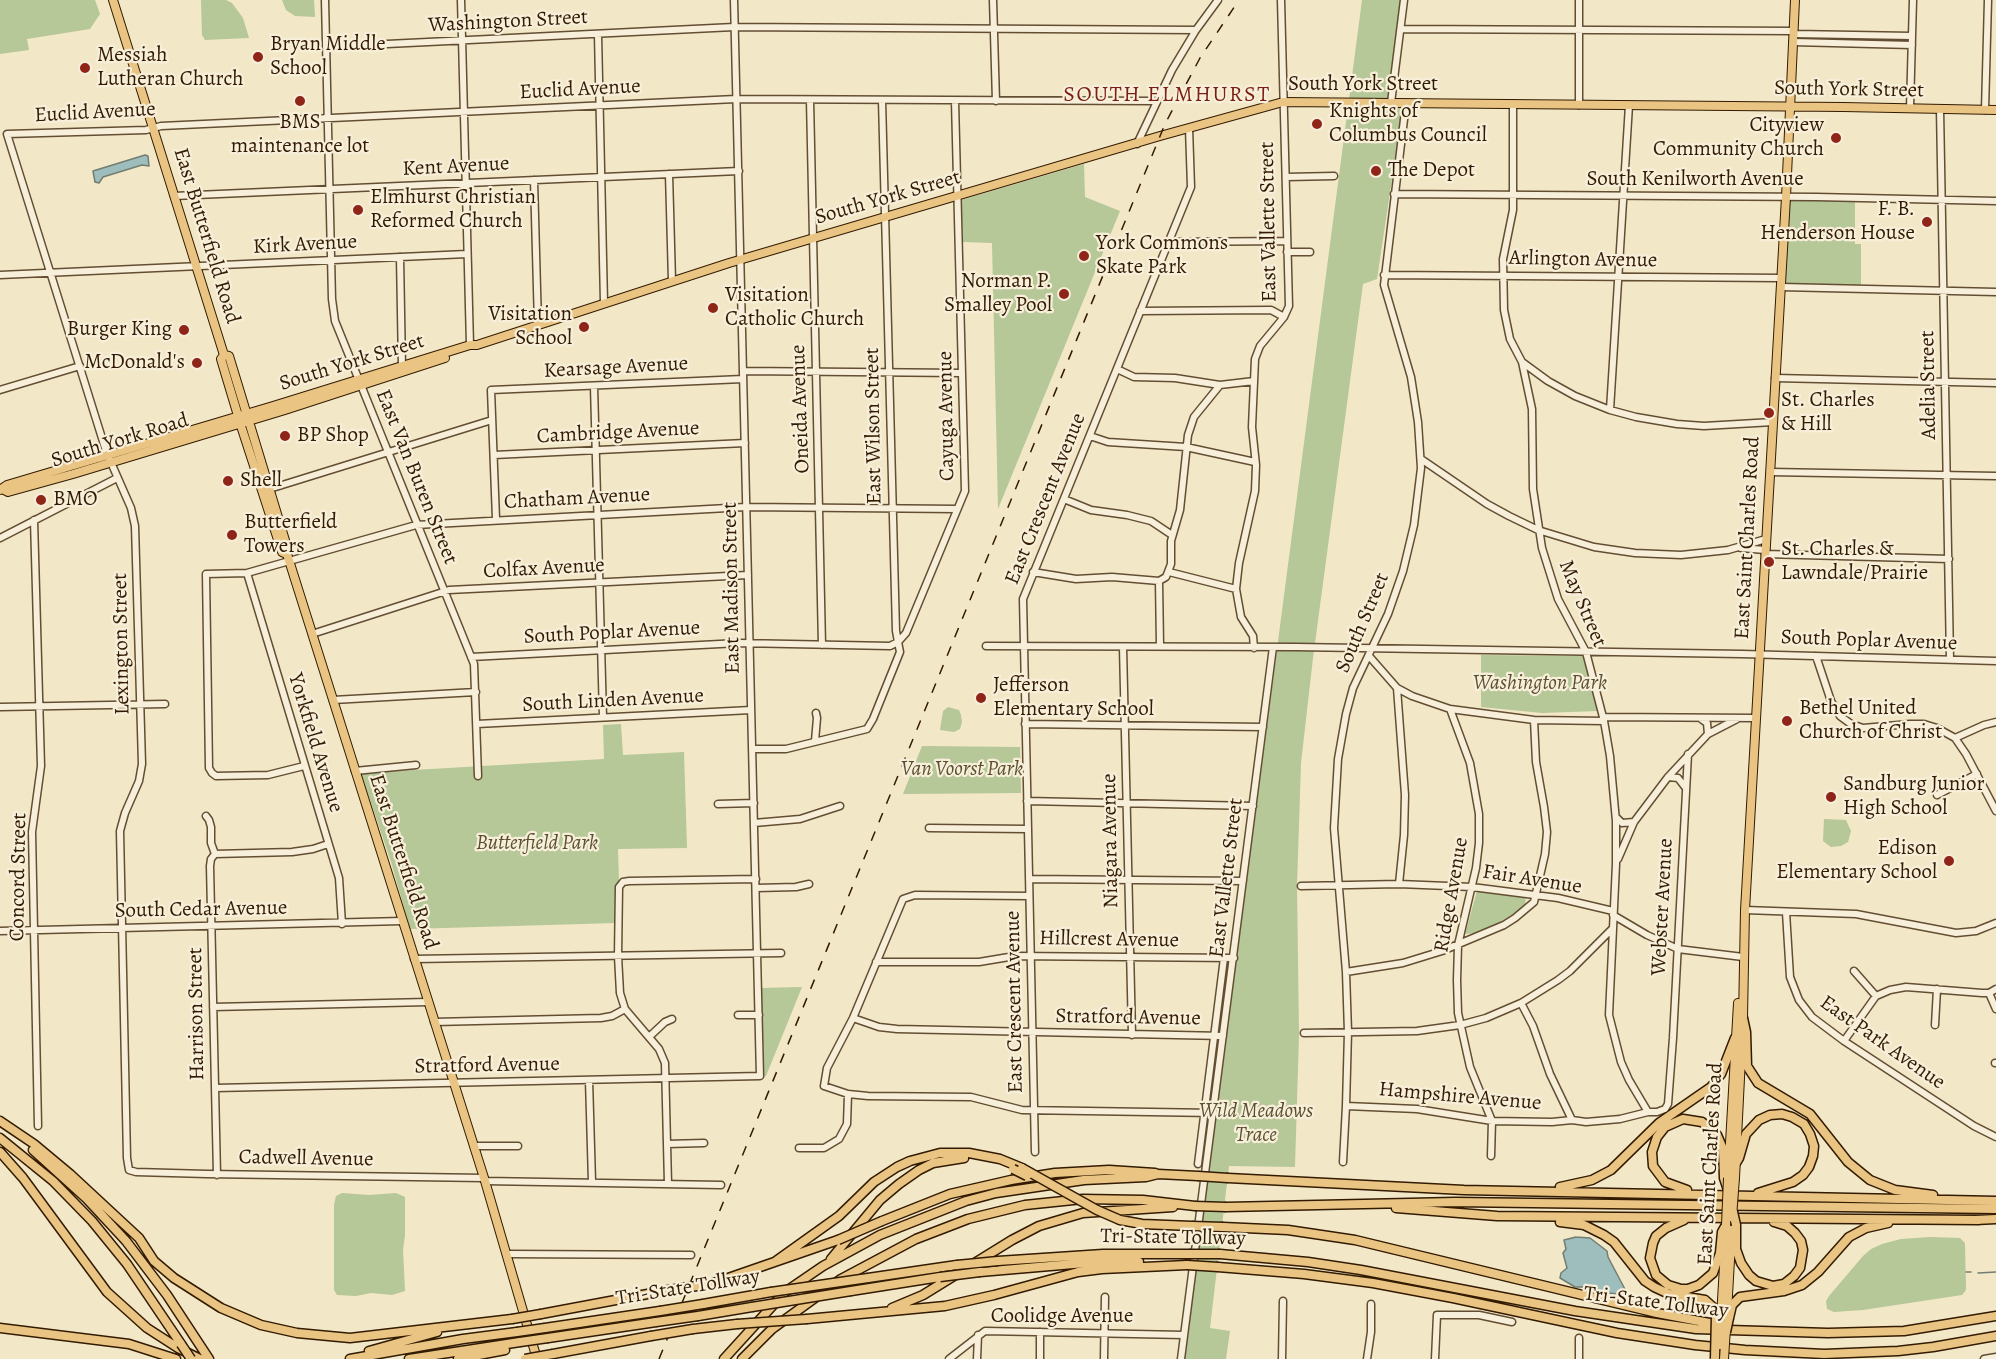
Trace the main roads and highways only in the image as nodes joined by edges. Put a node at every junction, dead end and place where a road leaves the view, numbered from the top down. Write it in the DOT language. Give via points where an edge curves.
graph roads {
  1 [pos="113,0"];
  2 [pos="1795,0"];
  3 [pos="1790,107"];
  4 [pos="1996,110"];
  5 [pos="473,345"];
  6 [pos="224,355"];
  7 [pos="359,382"];
  8 [pos="233,398"];
  9 [pos="265,416"];
  10 [pos="244,418"];
  11 [pos="226,419"];
  12 [pos="255,439"];
  13 [pos="109,460"];
  14 [pos="1,489"];
  15 [pos="266,490"];
  16 [pos="1743,972"];
  17 [pos="1743,1018"];
  18 [pos="1735,1038"];
  19 [pos="0,1122"];
  20 [pos="0,1138"];
  21 [pos="0,1152"];
  22 [pos="1736,1163"];
  23 [pos="1018,1168"];
  24 [pos="1158,1174"];
  25 [pos="1729,1178"];
  26 [pos="1728,1190"];
  27 [pos="1519,1191"];
  28 [pos="1702,1194"];
  29 [pos="1752,1195"];
  30 [pos="1991,1201"];
  31 [pos="1381,1205"];
  32 [pos="1193,1206"];
  33 [pos="1996,1209"];
  34 [pos="1733,1212"];
  35 [pos="1497,1216"];
  36 [pos="1692,1218"];
  37 [pos="1753,1218"];
  38 [pos="1996,1219"];
  39 [pos="1979,1220"];
  40 [pos="1731,1225"];
  41 [pos="776,1261"];
  42 [pos="1187,1265"];
  43 [pos="824,1266"];
  44 [pos="518,1290"];
  45 [pos="856,1316"];
  46 [pos="1996,1316"];
  47 [pos="1723,1317"];
  48 [pos="464,1325"];
  49 [pos="0,1328"];
  50 [pos="1726,1332"];
  51 [pos="1747,1332"];
  52 [pos="1996,1336"];
  53 [pos="521,1345"];
  54 [pos="205,1358"];
  55 [pos="176,1359"];
  56 [pos="191,1359"];
  57 [pos="348,1359"];
  58 [pos="409,1359"];
  59 [pos="458,1359"];
  60 [pos="524,1359"];
  61 [pos="537,1359"];
  62 [pos="542,1359"];
  63 [pos="724,1359"];
  64 [pos="742,1359"];
  65 [pos="1716,1359"];
  66 [pos="1724,1359"];
  1 -- 6 [label="main road, East Butterfield Road"];
  2 -- 3 [label="main road, East Saint Charles Road"];
  3 -- 4 [label="main road, South York Street"];
  3 -- 5 [label="main road, South York Street" via="1283,102 813,238"];
  3 -- 16 [label="main road, East Saint Charles Road"];
  5 -- 7 [label="main road, South York Street"];
  5 -- 7 [label="main road, South York Street" via="471,350"];
  6 -- 8 [label="main road, East Butterfield Road" via="221,359"];
  6 -- 10 [label="main road, East Butterfield Road" via="229,356"];
  7 -- 9 [label="main road, South York Street"];
  7 -- 10 [label="main road, South York Street"];
  8 -- 10 [label="main road, East Butterfield Road"];
  8 -- 11 [label="main road"];
  9 -- 10 [label="main road, South York Street"];
  9 -- 12 [label="main road" via="258,424"];
  10 -- 11 [label="main road, South York Road"];
  10 -- 12 [label="main road, East Butterfield Road"];
  10 -- 13 [label="main road, South York Road"];
  10 -- 15 [label="main road, East Butterfield Road"];
  11 -- 13 [label="main road, South York Road"];
  12 -- 15 [label="main road, East Butterfield Road"];
  13 -- 14 [label="main road, South York Road" via="7,484"];
  15 -- 44 [label="main road, East Butterfield Road"];
  16 -- 17 [label="main road, East Saint Charles Road"];
  16 -- 18 [label="main road, East Saint Charles Road"];
  17 -- 22 [label="main road, East Saint Charles Road"];
  17 -- 30 [label="highway" via="1747,1066 1752,1076 1766,1089 1810,1114 1862,1174 1896,1190"];
  18 -- 25 [label="main road, East Saint Charles Road"];
  18 -- 27 [label="highway" via="1721,1074 1711,1087 1659,1123 1611,1170 1575,1184"];
  19 -- 48 [label="highway" via="70,1173 139,1238 154,1261 174,1278 221,1308 261,1325 350,1338"];
  19 -- 54 [label="highway" via="111,1224 154,1277"];
  20 -- 56 [label="highway, bridge" via="47,1175 92,1221 127,1264"];
  21 -- 54 [label="highway" via="107,1292 147,1328 178,1348"];
  22 -- 25 [label="main road, East Saint Charles Road"];
  22 -- 29 [label="highway" via="1746,1134 1767,1116 1792,1117 1804,1124 1810,1134 1813,1156 1803,1175"];
  23 -- 41 [label="highway" via="1000,1159 969,1153 940,1153 910,1161 885,1174 838,1216"];
  23 -- 43 [label="highway" via="970,1158 943,1160 919,1170 880,1200"];
  23 -- 51 [label="highway, bridge" via="1056,1191 1120,1220 1288,1230 1355,1240"];
  24 -- 27 [label="highway, bridge"];
  24 -- 41 [label="highway, bridge" via="1109,1170 1011,1180 950,1194"];
  24 -- 43 [label="highway" via="1035,1186 966,1201 880,1235"];
  25 -- 26 [label="highway, bridge"];
  25 -- 28 [label="highway" via="1723,1149 1711,1128 1691,1119 1668,1124 1654,1144 1653,1166 1665,1182"];
  25 -- 34 [label="main road, East Saint Charles Road, bridge"];
  26 -- 40 [label="main road, East Saint Charles Road, bridge"];
  27 -- 28 [label="highway"];
  28 -- 29 [label="highway"];
  29 -- 30 [label="highway"];
  31 -- 32 [label="highway, bridge"];
  31 -- 33 [label="highway"];
  31 -- 35 [label="highway"];
  32 -- 45 [label="highway" via="1083,1213 1039,1226 923,1296"];
  32 -- 64 [label="highway" via="1083,1199 1025,1205 968,1219 916,1239 841,1279 772,1329"];
  34 -- 40 [label="highway, bridge"];
  35 -- 36 [label="highway"];
  35 -- 47 [label="highway" via="1592,1228 1614,1242 1654,1287 1669,1294 1705,1300"];
  36 -- 37 [label="highway"];
  36 -- 40 [label="highway" via="1660,1231 1651,1250 1656,1275 1677,1288 1694,1288 1713,1273 1719,1260 1722,1232"];
  37 -- 39 [label="highway"];
  37 -- 40 [label="highway" via="1786,1226 1801,1241 1800,1268 1784,1284 1763,1284 1749,1275 1741,1263"];
  38 -- 39 [label="highway"];
  39 -- 47 [label="highway" via="1894,1222 1866,1228 1849,1238 1802,1285 1740,1297"];
  40 -- 47 [label="main road, East Saint Charles Road"];
  41 -- 48 [label="highway, bridge" via="711,1284"];
  42 -- 45 [label="highway" via="1078,1272 954,1304"];
  42 -- 52 [label="highway, Tri-State Tollway, bridge" via="1364,1282 1627,1334 1745,1350 1824,1354 1898,1351"];
  42 -- 53 [label="highway, Tri-State Tollway, bridge" via="1096,1262 980,1272"];
  43 -- 63 [label="highway" via="786,1292"];
  44 -- 61 [label="main road"];
  44 -- 62 [label="main road"];
  45 -- 60 [label="highway, bridge" via="693,1329"];
  46 -- 51 [label="highway, Tri-State Tollway" via="1905,1331"];
  47 -- 50 [label="highway, bridge"];
  47 -- 65 [label="highway, bridge"];
  48 -- 57 [label="highway"];
  49 -- 55 [label="highway" via="129,1344"];
  50 -- 66 [label="main road, bridge"];
  51 -- 57 [label="highway, Tri-State Tollway, bridge" via="1671,1326 1299,1262 1220,1254 1103,1254 957,1265"];
  53 -- 58 [label="highway, Tri-State Tollway"];
  53 -- 59 [label="highway"];
}
